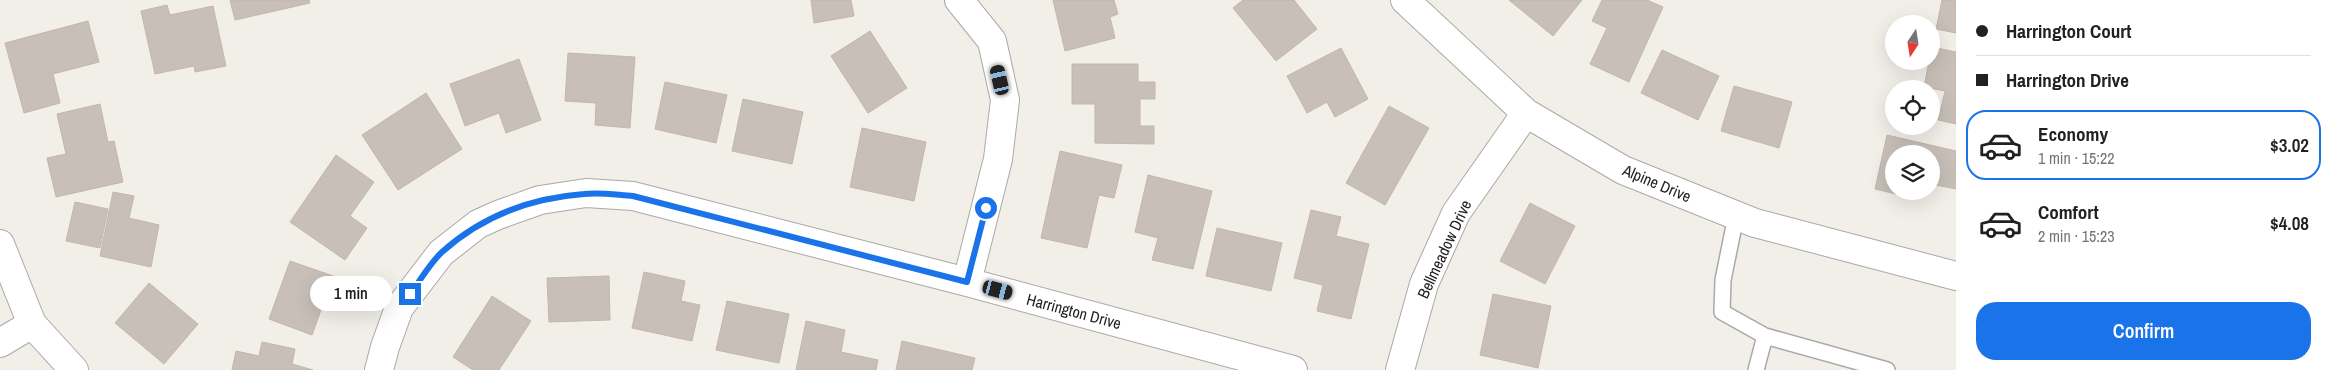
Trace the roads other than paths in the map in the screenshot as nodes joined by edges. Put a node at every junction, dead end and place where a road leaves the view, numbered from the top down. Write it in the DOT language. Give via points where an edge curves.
graph roads {
  1 [pos="960,0"];
  2 [pos="1405,0"];
  3 [pos="1526,113"];
  4 [pos="1736,216"];
  5 [pos="0,244"];
  6 [pos="1956,276"];
  7 [pos="967,282"];
  8 [pos="32,324"];
  9 [pos="1765,336"];
  10 [pos="0,343"];
  11 [pos="74,370"];
  12 [pos="379,370"];
  13 [pos="1292,370"];
  14 [pos="1400,370"];
  15 [pos="1756,370"];
  16 [pos="1887,370"];
  1 -- 7 [label="street" via="992,41 1005,100 998,159"];
  2 -- 3 [label="street, Alpine Drive"];
  3 -- 4 [label="street, Alpine Drive" via="1623,170"];
  3 -- 14 [label="street, Bellmeadow Drive" via="1456,213 1424,284"];
  4 -- 6 [label="street, Alpine Drive"];
  4 -- 9 [label="lane" via="1722,280 1722,312"];
  5 -- 8 [label="street"];
  7 -- 12 [label="street, Harrington Drive" via="633,196 586,193 540,200 498,214 478,224 441,253 400,308"];
  7 -- 13 [label="street, Harrington Drive"];
  8 -- 10 [label="street"];
  8 -- 11 [label="street"];
  9 -- 15 [label="lane"];
  9 -- 16 [label="lane"];
}
